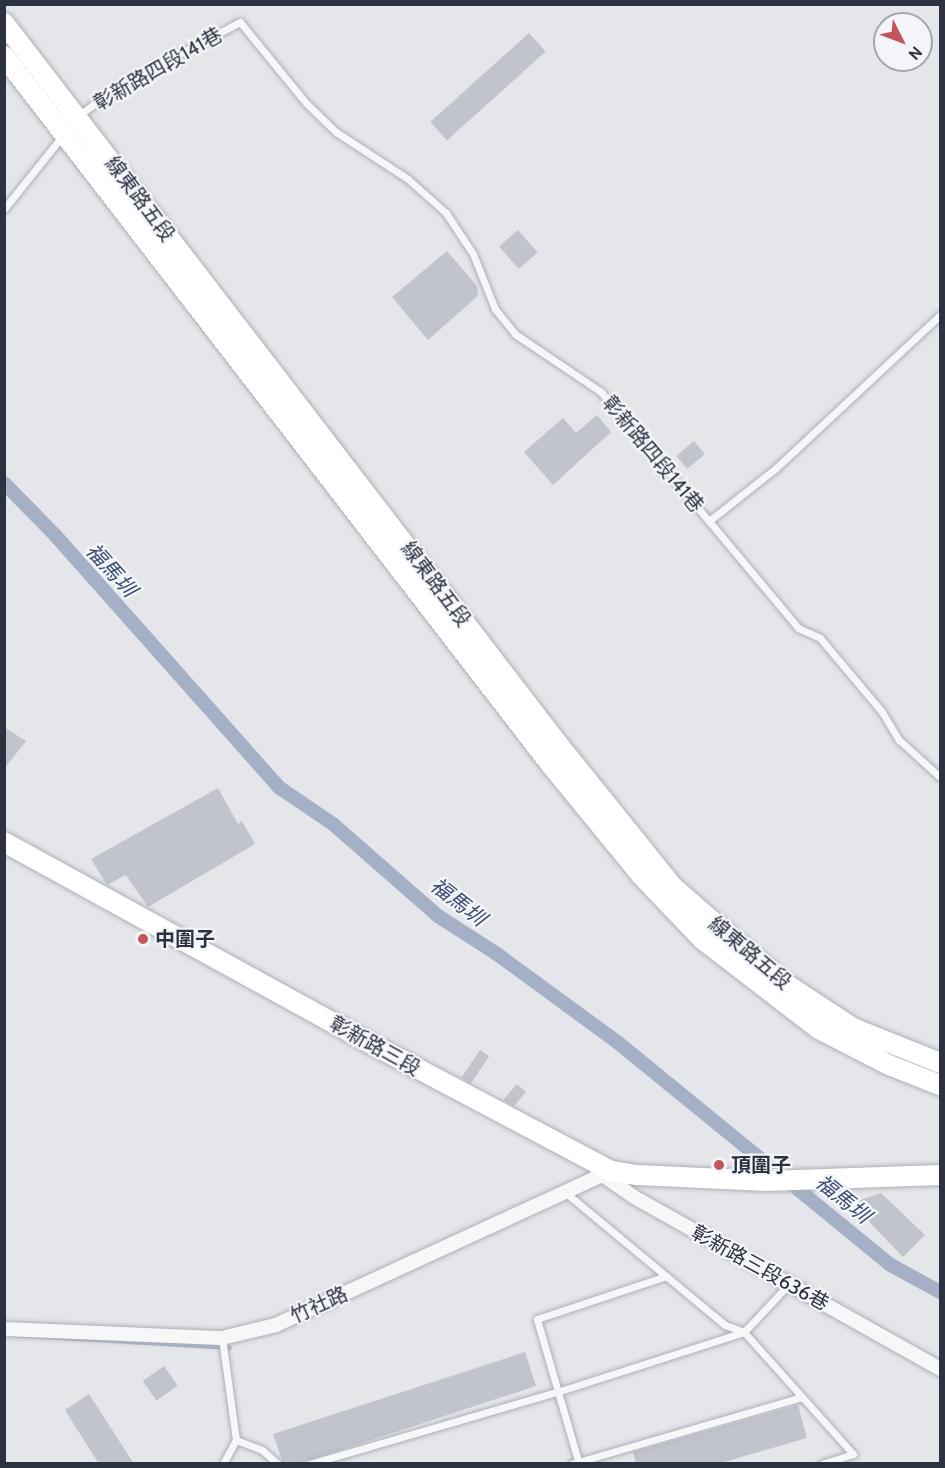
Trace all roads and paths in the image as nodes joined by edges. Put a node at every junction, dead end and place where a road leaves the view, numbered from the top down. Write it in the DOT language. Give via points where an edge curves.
graph roads {
  1 [pos="4,23"];
  2 [pos="4,56"];
  3 [pos="77,117"];
  4 [pos="63,135"];
  5 [pos="4,209"];
  6 [pos="940,315"];
  7 [pos="709,521"];
  8 [pos="940,777"];
  9 [pos="4,842"];
  10 [pos="940,1063"];
  11 [pos="940,1085"];
  12 [pos="606,1173"];
  13 [pos="940,1175"];
  14 [pos="566,1193"];
  15 [pos="666,1276"];
  16 [pos="788,1285"];
  17 [pos="4,1329"];
  18 [pos="744,1332"];
  19 [pos="222,1338"];
  20 [pos="940,1369"];
  21 [pos="557,1392"];
  22 [pos="801,1397"];
  23 [pos="236,1440"];
  24 [pos="576,1463"];
  25 [pos="223,1464"];
  26 [pos="278,1464"];
  27 [pos="310,1464"];
  28 [pos="822,1464"];
  1 -- 3 [label="main road, 線東路五段"];
  2 -- 4 [label="main road, 線東路五段"];
  3 -- 4 [label="lane"];
  3 -- 7 [label="lane, 彰新路四段141巷" via="112,90 240,22 306,103 336,132 408,179 446,213 473,254 495,309 515,334 602,392"];
  3 -- 10 [label="main road, 線東路五段" via="558,744 672,886 780,980 843,1022"];
  4 -- 5 [label="lane"];
  4 -- 11 [label="main road, 線東路五段" via="551,765 641,875 702,939 819,1029 889,1065"];
  6 -- 7 [label="lane" via="776,468"];
  7 -- 8 [label="lane, 彰新路四段141巷" via="798,628 820,638 882,712 899,740"];
  9 -- 12 [label="main road, 彰新路三段"];
  12 -- 13 [label="main road, 彰新路三段" via="767,1181"];
  12 -- 14 [label="street, 竹社路"];
  12 -- 16 [label="street, 彰新路三段636巷"];
  14 -- 15 [label="lane"];
  14 -- 19 [label="street, 竹社路" via="276,1325"];
  15 -- 18 [label="lane" via="725,1325"];
  15 -- 21 [label="lane" via="537,1319"];
  16 -- 18 [label="lane"];
  16 -- 20 [label="street, 彰新路三段636巷"];
  17 -- 19 [label="street, 竹社路"];
  18 -- 21 [label="lane"];
  18 -- 22 [label="lane"];
  19 -- 23 [label="lane"];
  21 -- 24 [label="lane"];
  21 -- 27 [label="lane"];
  22 -- 24 [label="lane"];
  22 -- 28 [label="lane" via="853,1455"];
  23 -- 25 [label="lane"];
  23 -- 26 [label="lane" via="262,1450"];
}
